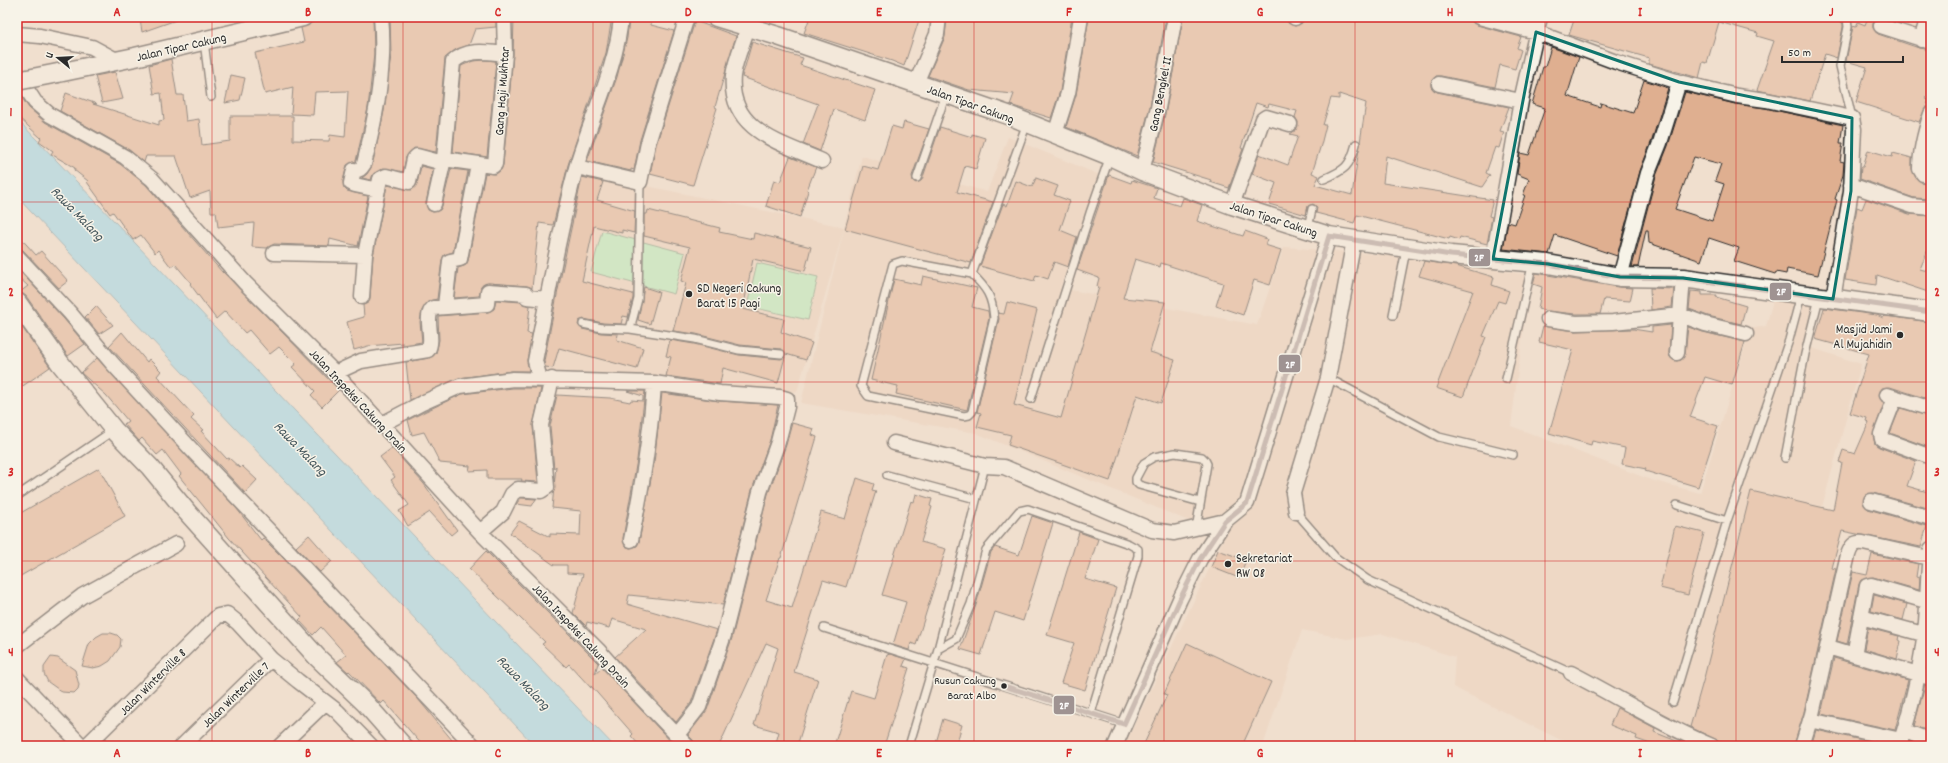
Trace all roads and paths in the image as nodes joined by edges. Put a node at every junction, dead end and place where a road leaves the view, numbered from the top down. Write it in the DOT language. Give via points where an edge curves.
graph roads {
  1 [pos="381,17"];
  2 [pos="504,17"];
  3 [pos="621,17"];
  4 [pos="687,17"];
  5 [pos="939,17"];
  6 [pos="1081,17"];
  7 [pos="1175,17"];
  8 [pos="1478,17"];
  9 [pos="1540,17"];
  10 [pos="1847,17"];
  11 [pos="1928,17"];
  12 [pos="294,18"];
  13 [pos="720,18"];
  14 [pos="1881,26"];
  15 [pos="748,27"];
  16 [pos="1536,32"];
  17 [pos="17,34"];
  18 [pos="204,40"];
  19 [pos="1926,41"];
  20 [pos="505,54"];
  21 [pos="116,60"];
  22 [pos="17,74"];
  23 [pos="17,81"];
  24 [pos="1679,82"];
  25 [pos="916,83"];
  26 [pos="1439,84"];
  27 [pos="946,93"];
  28 [pos="211,97"];
  29 [pos="1521,101"];
  30 [pos="1931,114"];
  31 [pos="1852,118"];
  32 [pos="1026,123"];
  33 [pos="1290,124"];
  34 [pos="1928,133"];
  35 [pos="1055,134"];
  36 [pos="1356,144"];
  37 [pos="1110,156"];
  38 [pos="443,161"];
  39 [pos="822,161"];
  40 [pos="478,165"];
  41 [pos="576,167"];
  42 [pos="1142,171"];
  43 [pos="1931,176"];
  44 [pos="917,178"];
  45 [pos="1324,180"];
  46 [pos="640,182"];
  47 [pos="1851,185"];
  48 [pos="378,190"];
  49 [pos="434,204"];
  50 [pos="1232,205"];
  51 [pos="1931,208"];
  52 [pos="1312,209"];
  53 [pos="1308,230"];
  54 [pos="1329,236"];
  55 [pos="1354,240"];
  56 [pos="1406,250"];
  57 [pos="274,253"];
  58 [pos="365,255"];
  59 [pos="17,256"];
  60 [pos="1493,259"];
  61 [pos="1533,262"];
  62 [pos="972,274"];
  63 [pos="1620,277"];
  64 [pos="1683,278"];
  65 [pos="1801,295"];
  66 [pos="362,297"];
  67 [pos="547,299"];
  68 [pos="1826,299"];
  69 [pos="17,302"];
  70 [pos="445,306"];
  71 [pos="1931,312"];
  72 [pos="1393,315"];
  73 [pos="1681,315"];
  74 [pos="1548,319"];
  75 [pos="583,324"];
  76 [pos="630,329"];
  77 [pos="1746,334"];
  78 [pos="1677,353"];
  79 [pos="781,354"];
  80 [pos="335,373"];
  81 [pos="1328,378"];
  82 [pos="546,379"];
  83 [pos="1506,379"];
  84 [pos="654,383"];
  85 [pos="1031,398"];
  86 [pos="1931,409"];
  87 [pos="382,424"];
  88 [pos="114,430"];
  89 [pos="894,443"];
  90 [pos="1513,455"];
  91 [pos="1931,457"];
  92 [pos="1785,458"];
  93 [pos="985,466"];
  94 [pos="887,475"];
  95 [pos="17,496"];
  96 [pos="976,499"];
  97 [pos="1871,501"];
  98 [pos="1200,502"];
  99 [pos="1676,505"];
  100 [pos="1296,512"];
  101 [pos="1931,518"];
  102 [pos="1225,521"];
  103 [pos="1727,521"];
  104 [pos="1196,529"];
  105 [pos="480,532"];
  106 [pos="631,540"];
  107 [pos="176,544"];
  108 [pos="1930,553"];
  109 [pos="1928,597"];
  110 [pos="1861,617"];
  111 [pos="1927,627"];
  112 [pos="824,628"];
  113 [pos="17,646"];
  114 [pos="1828,647"];
  115 [pos="938,649"];
  116 [pos="1854,655"];
  117 [pos="272,659"];
  118 [pos="934,664"];
  119 [pos="1571,673"];
  120 [pos="1917,674"];
  121 [pos="17,678"];
  122 [pos="1931,678"];
  123 [pos="1672,702"];
  124 [pos="325,703"];
  125 [pos="1091,713"];
  126 [pos="1810,720"];
  127 [pos="1124,724"];
  128 [pos="677,735"];
  129 [pos="1902,739"];
  130 [pos="1931,740"];
  131 [pos="82,746"];
  132 [pos="86,746"];
  133 [pos="182,746"];
  134 [pos="280,746"];
  135 [pos="371,746"];
  136 [pos="403,746"];
  137 [pos="474,746"];
  138 [pos="687,746"];
  139 [pos="909,746"];
  140 [pos="1115,746"];
  141 [pos="1712,746"];
  142 [pos="1802,746"];
  1 -- 48 [label="street" via="382,66 378,99 364,164 362,168 354,170 351,183"];
  2 -- 20 [label="street, Gang Haji Mukhtar"];
  3 -- 41 [label="street" via="614,53"];
  4 -- 46 [label="street" via="648,143"];
  5 -- 25 [label="street" via="937,34"];
  6 -- 35 [label="street" via="1068,93"];
  7 -- 42 [label="street, Gang Bengkel II" via="1158,108"];
  8 -- 16 [label="street"];
  9 -- 16 [label="street"];
  10 -- 31 [label="lane" via="1848,27 1840,66"];
  11 -- 19 [label="street"];
  12 -- 18 [label="street, Jalan Tipar Cakung"];
  13 -- 15 [label="street, Jalan Tipar Cakung"];
  14 -- 19 [label="street"];
  15 -- 25 [label="street, Jalan Tipar Cakung"];
  15 -- 39 [label="street" via="733,74 732,89 741,114 751,126 763,134"];
  16 -- 24 [label="street"];
  16 -- 29 [label="street"];
  17 -- 21 [label="street" via="92,47"];
  18 -- 21 [label="street, Jalan Tipar Cakung"];
  18 -- 28 [label="lane"];
  20 -- 38 [label="street" via="482,51 457,58 453,62"];
  20 -- 40 [label="street, Gang Haji Mukhtar" via="495,164"];
  21 -- 23 [label="street, Jalan Tipar Cakung, bridge"];
  22 -- 80 [label="street, Jalan Inspeksi Cakung Drain" via="35,102 50,115 125,157 152,179 245,283"];
  24 -- 31 [label="street"];
  24 -- 63 [label="street" via="1648,172"];
  25 -- 27 [label="street, Jalan Tipar Cakung"];
  26 -- 29 [label="street"];
  27 -- 32 [label="street, Jalan Tipar Cakung"];
  27 -- 44 [label="lane"];
  29 -- 60 [label="street"];
  30 -- 34 [label="street"];
  31 -- 47 [label="street" via="1854,129"];
  32 -- 35 [label="street, Jalan Tipar Cakung"];
  32 -- 62 [label="lane"];
  33 -- 50 [label="street" via="1263,118"];
  34 -- 43 [label="street" via="1920,169 1923,174"];
  35 -- 37 [label="street, Jalan Tipar Cakung"];
  36 -- 45 [label="lane" via="1351,161 1343,170"];
  37 -- 42 [label="street, Jalan Tipar Cakung"];
  37 -- 85 [label="lane"];
  38 -- 40 [label="street"];
  38 -- 48 [label="street" via="415,157 409,182 386,176 380,179"];
  38 -- 49 [label="street"];
  40 -- 70 [label="street" via="460,259 450,261"];
  41 -- 46 [label="street"];
  41 -- 67 [label="street"];
  42 -- 50 [label="street, Jalan Tipar Cakung"];
  46 -- 76 [label="lane" via="638,299"];
  47 -- 51 [label="street" via="1912,206"];
  47 -- 68 [label="street"];
  48 -- 58 [label="street"];
  50 -- 53 [label="street, Jalan Tipar Cakung"];
  52 -- 53 [label="lane"];
  53 -- 54 [label="street, Jalan Tipar Cakung"];
  54 -- 55 [label="street, Jalan Tipar Cakung"];
  54 -- 102 [label="street" via="1247,503"];
  55 -- 56 [label="street, Jalan Tipar Cakung"];
  55 -- 81 [label="street"];
  56 -- 60 [label="street, Jalan Tipar Cakung"];
  56 -- 72 [label="lane"];
  57 -- 58 [label="street"];
  58 -- 66 [label="street"];
  59 -- 137 [label="street" via="192,450"];
  60 -- 61 [label="street, Jalan Tipar Cakung"];
  61 -- 63 [label="street, Jalan Tipar Cakung"];
  61 -- 83 [label="lane"];
  62 -- 62 [label="lane" via="902,261 893,264 861,386 868,396 964,416 972,412 994,318 993,304 987,289"];
  63 -- 64 [label="street, Jalan Tipar Cakung"];
  64 -- 65 [label="street, Jalan Tipar Cakung"];
  64 -- 73 [label="street"];
  65 -- 68 [label="street, Jalan Tipar Cakung"];
  65 -- 103 [label="lane"];
  67 -- 70 [label="street" via="527,297 526,294 488,291 487,304"];
  67 -- 82 [label="street" via="535,361"];
  68 -- 71 [label="street, Jalan Tipar Cakung"];
  68 -- 92 [label="lane" via="1806,354"];
  69 -- 88 [label="street" via="74,382"];
  70 -- 80 [label="street" via="430,310 431,332 428,350 361,361"];
  73 -- 74 [label="street" via="1613,322 1576,323"];
  73 -- 77 [label="street"];
  73 -- 78 [label="street"];
  75 -- 76 [label="lane"];
  76 -- 79 [label="lane" via="695,339 739,350"];
  80 -- 87 [label="street, Jalan Inspeksi Cakung Drain"];
  81 -- 90 [label="lane" via="1439,436"];
  81 -- 100 [label="street" via="1293,493"];
  82 -- 84 [label="street" via="571,382"];
  82 -- 87 [label="street" via="513,379 460,386"];
  82 -- 105 [label="street" via="541,424 547,487 541,491 518,489 512,494 503,512"];
  84 -- 106 [label="street" via="652,424"];
  84 -- 128 [label="street" via="720,393 780,397 787,400 778,442 760,492 724,636 699,707"];
  86 -- 91 [label="street" via="1891,396 1881,434 1882,439"];
  87 -- 105 [label="street, Jalan Inspeksi Cakung Drain"];
  88 -- 95 [label="lane"];
  88 -- 136 [label="street" via="150,467 317,657 366,704"];
  89 -- 93 [label="street"];
  93 -- 96 [label="lane"];
  93 -- 104 [label="street" via="1004,467 1152,530 1174,533"];
  94 -- 96 [label="lane"];
  96 -- 115 [label="lane"];
  97 -- 101 [label="street"];
  98 -- 98 [label="lane" via="1139,485 1136,478 1144,463 1154,456 1176,453 1202,457 1207,464"];
  98 -- 104 [label="lane"];
  99 -- 103 [label="lane"];
  100 -- 119 [label="lane" via="1335,557 1368,580"];
  102 -- 104 [label="street"];
  102 -- 127 [label="street" via="1200,559 1180,599"];
  103 -- 123 [label="lane"];
  105 -- 128 [label="street, Jalan Inspeksi Cakung Drain" via="598,650"];
  107 -- 113 [label="street" via="82,596"];
  108 -- 109 [label="street"];
  108 -- 114 [label="street" via="1858,542 1852,545"];
  109 -- 110 [label="street" via="1867,586"];
  109 -- 111 [label="street"];
  110 -- 111 [label="street"];
  110 -- 116 [label="street"];
  111 -- 120 [label="street"];
  112 -- 118 [label="lane"];
  114 -- 116 [label="street"];
  114 -- 126 [label="street"];
  115 -- 118 [label="lane"];
  115 -- 125 [label="lane" via="956,639 971,604 986,550 1019,511 1028,509 1129,544 1138,550 1138,556"];
  116 -- 120 [label="street"];
  117 -- 124 [label="street"];
  117 -- 132 [label="street, Jalan Winterville 8" via="227,614 218,616"];
  117 -- 133 [label="street, Jalan Winterville 7"];
  118 -- 125 [label="lane"];
  118 -- 139 [label="lane"];
  119 -- 141 [label="street" via="1656,720"];
  120 -- 122 [label="street"];
  120 -- 129 [label="street"];
  121 -- 131 [label="street"];
  124 -- 134 [label="street"];
  124 -- 135 [label="street" via="337,711"];
  125 -- 127 [label="lane"];
  126 -- 129 [label="street"];
  126 -- 142 [label="street"];
  127 -- 140 [label="street"];
  128 -- 138 [label="street, Jalan Inspeksi Cakung Drain"];
  129 -- 130 [label="street"];
}
